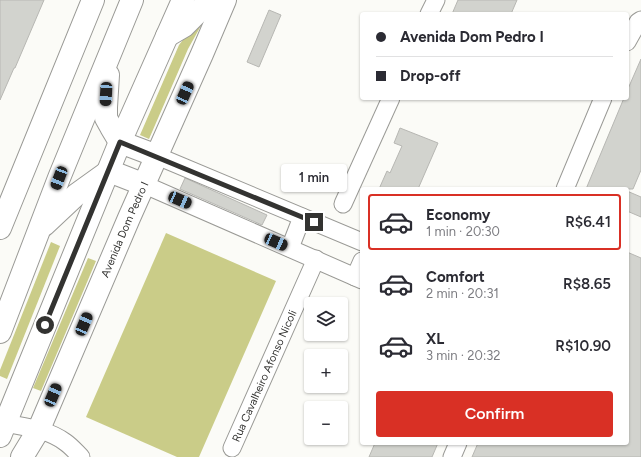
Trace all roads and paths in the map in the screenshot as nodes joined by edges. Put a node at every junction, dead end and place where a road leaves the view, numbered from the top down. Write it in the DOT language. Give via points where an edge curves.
graph roads {
  1 [pos="93,0"];
  2 [pos="132,0"];
  3 [pos="183,0"];
  4 [pos="210,0"];
  5 [pos="225,0"];
  6 [pos="436,0"];
  7 [pos="430,12"];
  8 [pos="641,20"];
  9 [pos="167,36"];
  10 [pos="629,38"];
  11 [pos="111,52"];
  12 [pos="390,100"];
  13 [pos="602,100"];
  14 [pos="120,142"];
  15 [pos="157,156"];
  16 [pos="109,171"];
  17 [pos="145,185"];
  18 [pos="566,187"];
  19 [pos="343,204"];
  20 [pos="302,217"];
  21 [pos="0,228"];
  22 [pos="39,230"];
  23 [pos="360,241"];
  24 [pos="290,248"];
  25 [pos="316,259"];
  26 [pos="359,278"];
  27 [pos="0,332"];
  28 [pos="2,427"];
  29 [pos="39,429"];
  30 [pos="457,445"];
  31 [pos="232,448"];
  32 [pos="22,457"];
  33 [pos="81,457"];
  34 [pos="452,457"];
  1 -- 21 [label="main road"];
  2 -- 11 [label="main road"];
  3 -- 9 [label="main road"];
  4 -- 9 [label="main road" via="184,26"];
  5 -- 15 [label="main road, Avenida Dom Pedro I"];
  6 -- 7 [label="street"];
  8 -- 10 [label="street"];
  9 -- 14 [label="main road"];
  11 -- 14 [label="main road" via="106,118"];
  11 -- 22 [label="main road"];
  12 -- 19 [label="street"];
  13 -- 18 [label="street"];
  14 -- 15 [label="main road"];
  14 -- 16 [label="main road"];
  15 -- 17 [label="main road, Avenida Dom Pedro I"];
  15 -- 20 [label="street"];
  16 -- 17 [label="main road"];
  16 -- 22 [label="main road" via="76,195"];
  16 -- 28 [label="main road"];
  17 -- 24 [label="street"];
  17 -- 29 [label="main road, Avenida Dom Pedro I"];
  20 -- 23 [label="street"];
  20 -- 24 [label="street"];
  22 -- 27 [label="main road"];
  24 -- 25 [label="street"];
  25 -- 26 [label="street"];
  25 -- 31 [label="street, Rua Cavalheiro Afonso Nicoli"];
  28 -- 29 [label="street"];
  29 -- 32 [label="main road, Avenida Dom Pedro I"];
  29 -- 33 [label="street" via="65,442"];
  30 -- 34 [label="street"];
}
